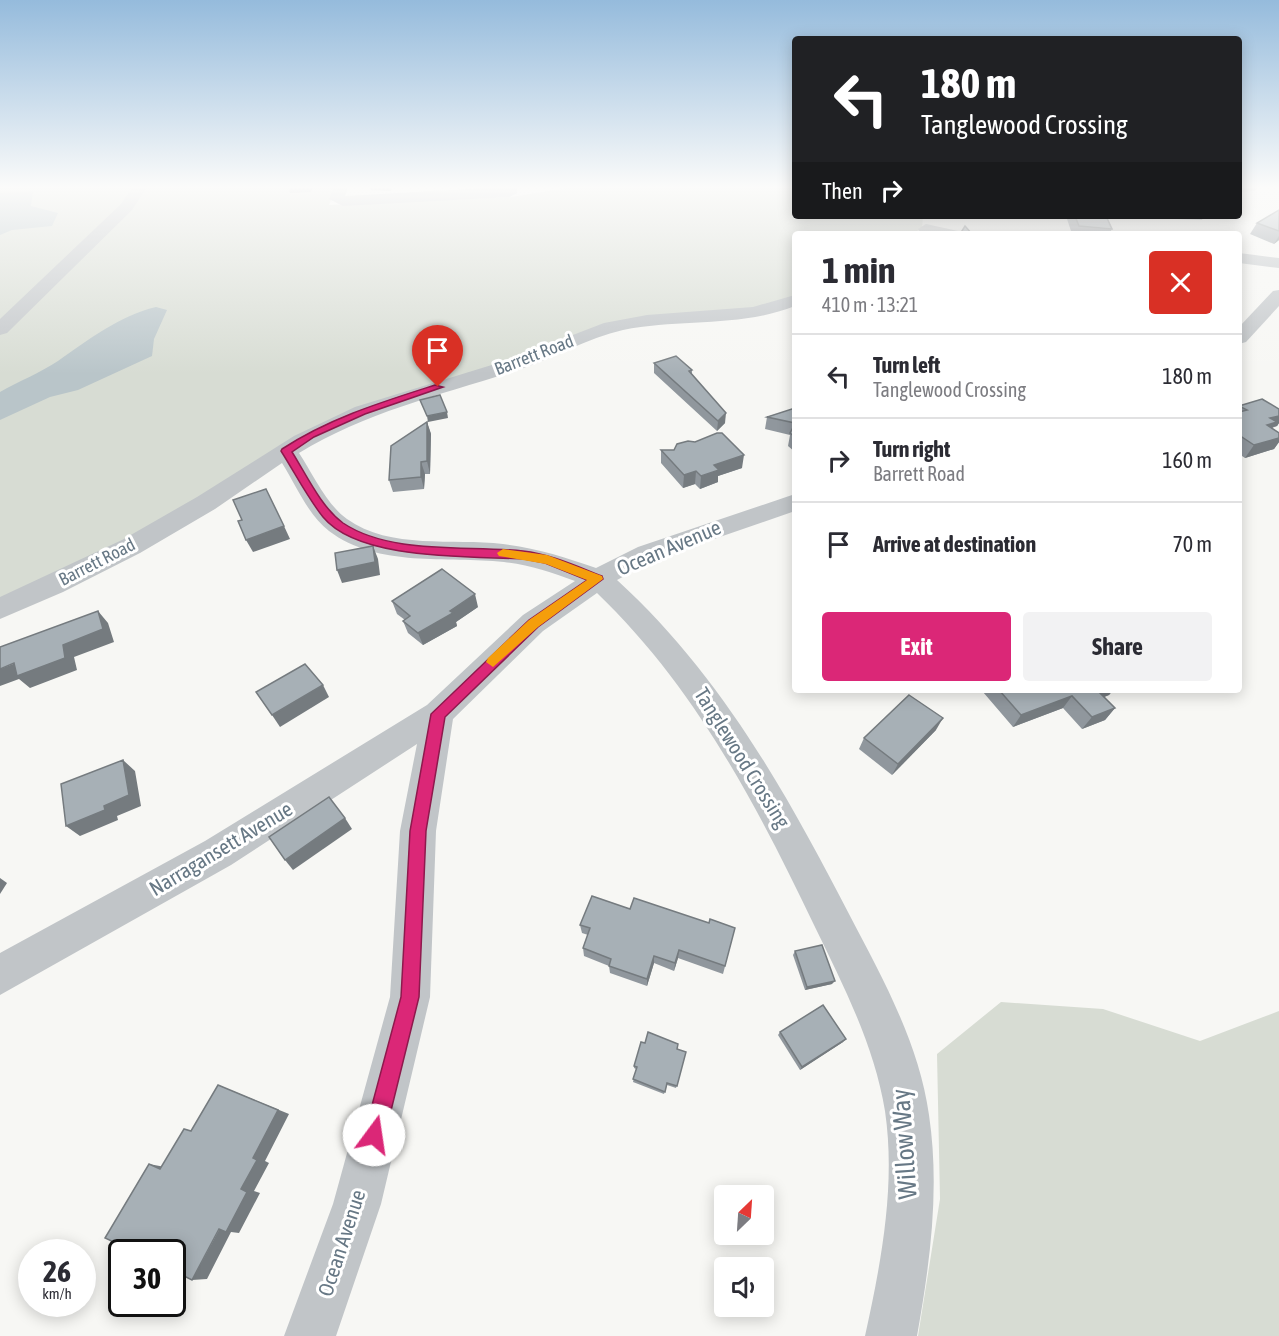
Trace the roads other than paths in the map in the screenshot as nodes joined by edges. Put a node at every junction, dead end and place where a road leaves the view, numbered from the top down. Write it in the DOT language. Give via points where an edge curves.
graph roads {
  1 [pos="83,249"];
  2 [pos="1242,258"];
  3 [pos="1279,263"];
  4 [pos="1279,295"];
  5 [pos="792,301"];
  6 [pos="0,329"];
  7 [pos="1242,335"];
  8 [pos="286,451"];
  9 [pos="792,503"];
  10 [pos="597,579"];
  11 [pos="0,609"];
  12 [pos="438,714"];
  13 [pos="836,928"];
  14 [pos="0,975"];
  15 [pos="310,1336"];
  16 [pos="891,1336"];
  1 -- 6 [label="street"];
  2 -- 3 [label="street"];
  4 -- 7 [label="street"];
  5 -- 8 [label="street, Barrett Road" via="734,318 647,322 603,329 517,364 361,412 310,435"];
  8 -- 10 [label="street, Tanglewood Crossing" via="327,515 361,538 402,548 524,555"];
  8 -- 11 [label="street, Barrett Road" via="174,522 82,572"];
  9 -- 10 [label="street, Ocean Avenue" via="693,536"];
  10 -- 12 [label="street, Ocean Avenue" via="533,623"];
  10 -- 13 [label="street, Tanglewood Crossing" via="664,643 720,716 772,800"];
  12 -- 14 [label="street, Narragansett Avenue" via="218,853"];
  12 -- 15 [label="street, Ocean Avenue" via="418,831 410,997 357,1204"];
  13 -- 16 [label="street, Willow Way" via="873,1002 901,1081 908,1115 911,1194 905,1269"];
}
